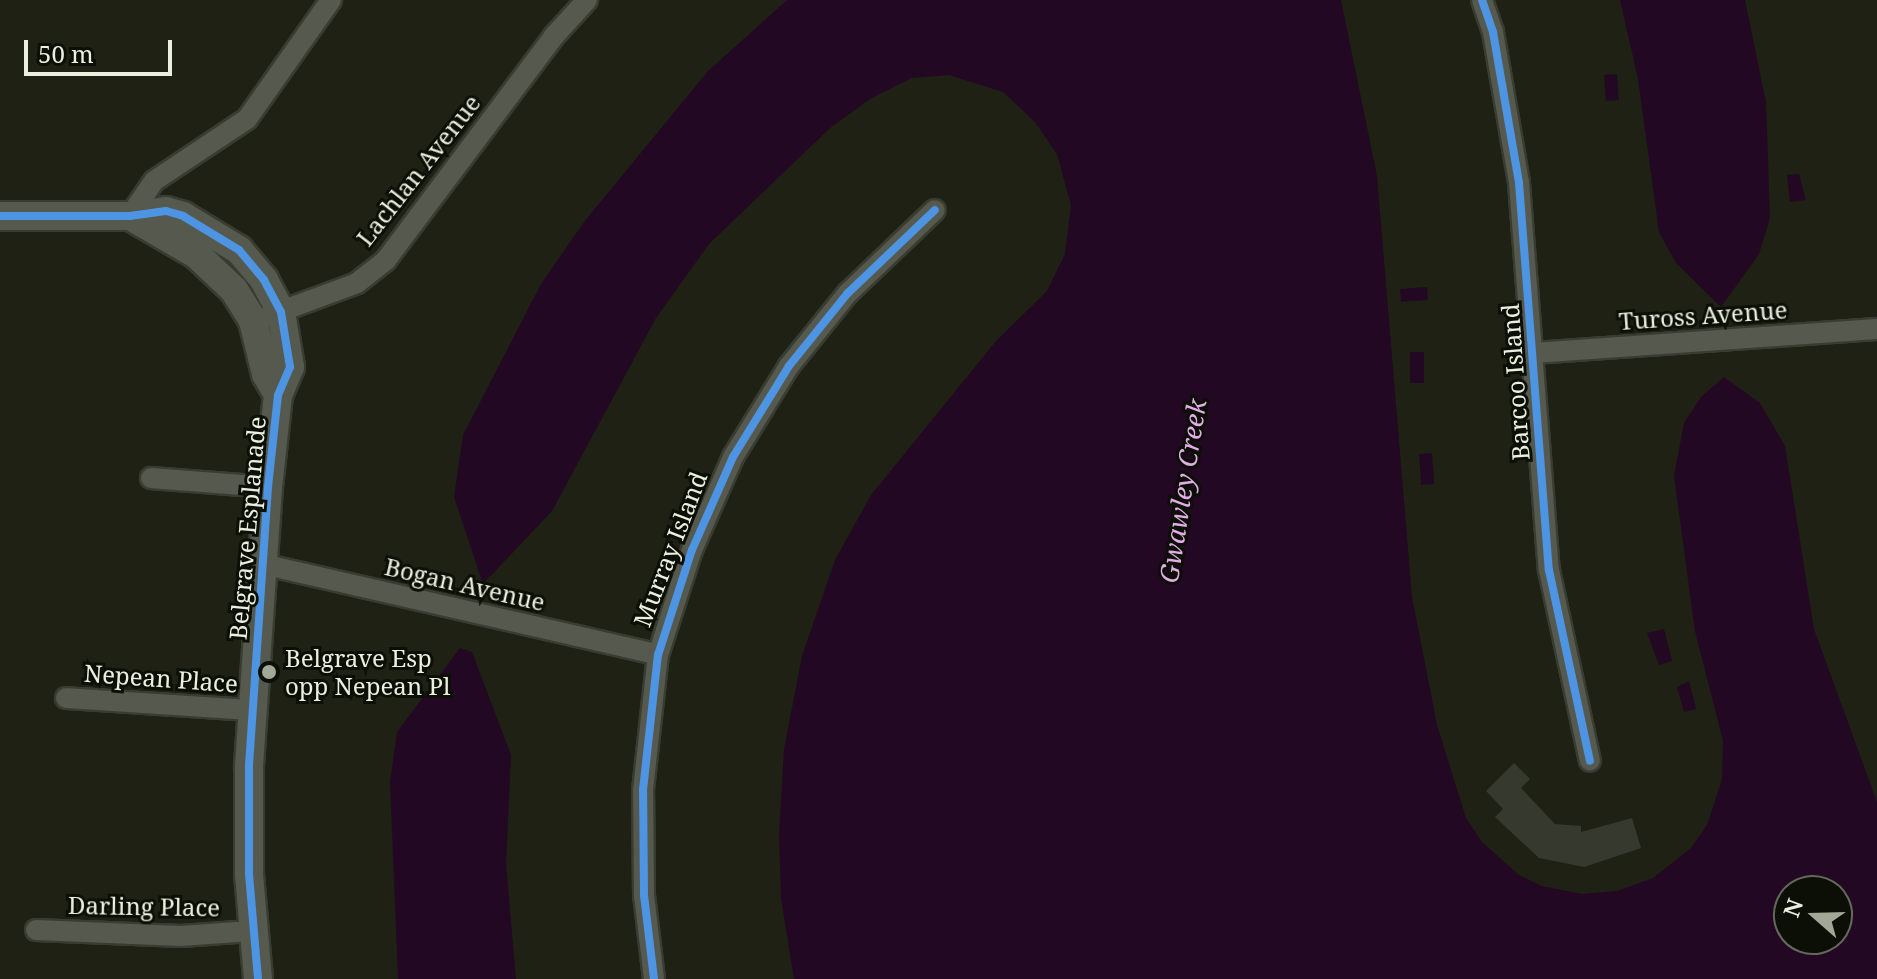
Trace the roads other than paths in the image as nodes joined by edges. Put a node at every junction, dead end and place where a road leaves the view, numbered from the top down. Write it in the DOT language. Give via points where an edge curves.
graph roads {
  1 [pos="331,0"];
  2 [pos="587,0"];
  3 [pos="1482,0"];
  4 [pos="935,210"];
  5 [pos="0,216"];
  6 [pos="130,216"];
  7 [pos="281,312"];
  8 [pos="253,321"];
  9 [pos="1877,329"];
  10 [pos="1533,353"];
  11 [pos="278,395"];
  12 [pos="151,478"];
  13 [pos="268,487"];
  14 [pos="262,564"];
  15 [pos="658,655"];
  16 [pos="66,698"];
  17 [pos="252,710"];
  18 [pos="1590,761"];
  19 [pos="36,930"];
  20 [pos="251,931"];
  21 [pos="258,979"];
  22 [pos="654,979"];
  1 -- 6 [label="street" via="247,119 154,181"];
  2 -- 7 [label="street, Lachlan Avenue" via="554,36 386,260 357,283"];
  3 -- 10 [label="street, Barcoo Island" via="1493,32 1519,183"];
  4 -- 15 [label="street, Murray Island" via="848,293 781,379 733,457 692,550"];
  5 -- 6 [label="street, Belgrave Esplanade"];
  6 -- 7 [label="street, Belgrave Esplanade" via="166,211 222,236 256,269"];
  6 -- 8 [label="street, Belgrave Esplanade" via="213,268"];
  7 -- 8 [label="street, Lachlan Avenue"];
  7 -- 11 [label="street, Belgrave Esplanade" via="290,367"];
  8 -- 11 [label="street, Belgrave Esplanade" via="266,374"];
  9 -- 10 [label="street, Tuross Avenue"];
  10 -- 18 [label="street, Barcoo Island" via="1549,570"];
  11 -- 13 [label="street, Belgrave Esplanade"];
  12 -- 13 [label="street"];
  13 -- 14 [label="street, Belgrave Esplanade"];
  14 -- 15 [label="street, Bogan Avenue"];
  14 -- 17 [label="street, Belgrave Esplanade"];
  15 -- 22 [label="street, Murray Island" via="643,790 644,895"];
  16 -- 17 [label="street, Nepean Place"];
  17 -- 20 [label="street, Belgrave Esplanade" via="247,824"];
  19 -- 20 [label="street, Darling Place" via="181,936"];
  20 -- 21 [label="street, Belgrave Esplanade"];
}
